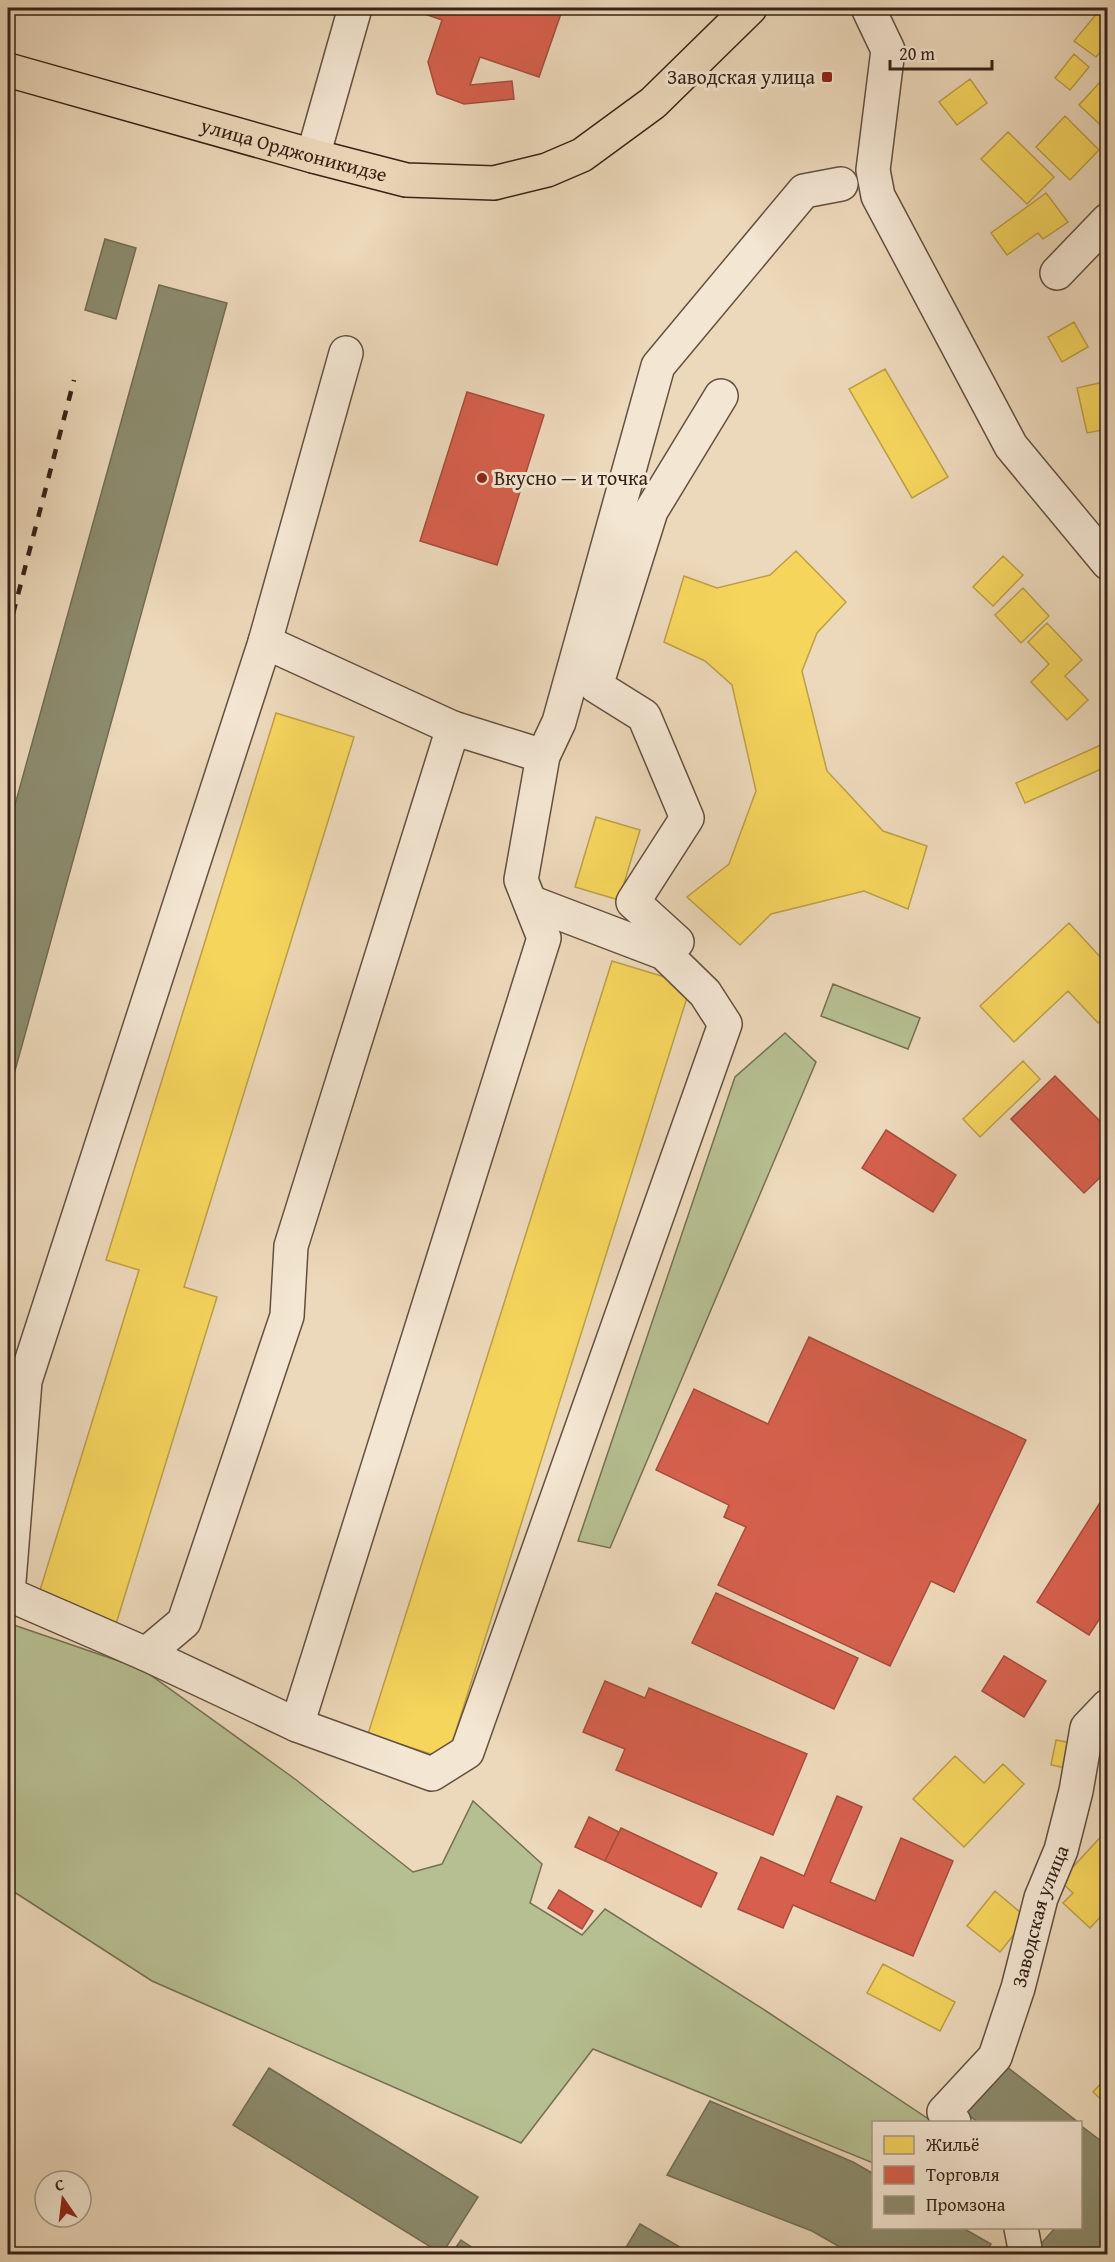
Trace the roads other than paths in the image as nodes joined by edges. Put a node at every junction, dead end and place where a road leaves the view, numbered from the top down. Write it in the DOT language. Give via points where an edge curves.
graph roads {
  1 [pos="355,8"];
  2 [pos="750,8"];
  3 [pos="868,8"];
  4 [pos="8,70"];
  5 [pos="313,156"];
  6 [pos="841,183"];
  7 [pos="1107,220"];
  8 [pos="1057,273"];
  9 [pos="346,352"];
  10 [pos="721,396"];
  11 [pos="1107,563"];
  12 [pos="265,642"];
  13 [pos="453,728"];
  14 [pos="543,756"];
  15 [pos="530,902"];
  16 [pos="677,942"];
  17 [pos="146,1654"];
  18 [pos="1107,1706"];
  19 [pos="297,1725"];
  20 [pos="949,2117"];
  21 [pos="1022,2229"];
  22 [pos="1026,2254"];
  1 -- 5 [label="street"];
  2 -- 5 [label="main road, улица Орджоникидзе" via="653,103 582,155 547,170 494,183 406,180"];
  3 -- 11 [label="street" via="888,50 873,170 878,196 1011,447"];
  4 -- 5 [label="main road, улица Орджоникидзе"];
  6 -- 14 [label="street" via="804,191 658,366 559,722"];
  7 -- 8 [label="street"];
  9 -- 12 [label="street"];
  10 -- 16 [label="street" via="651,510 596,686 644,716 687,818 633,902"];
  12 -- 13 [label="street"];
  12 -- 17 [label="street" via="25,1381 8,1594"];
  13 -- 14 [label="street"];
  13 -- 17 [label="street" via="291,1246 287,1317 184,1622"];
  14 -- 15 [label="street" via="521,880"];
  15 -- 19 [label="street" via="544,938"];
  15 -- 19 [label="street" via="664,953 705,993 724,1024 467,1752 432,1774"];
  17 -- 19 [label="street"];
  18 -- 20 [label="street, Заводская улица" via="1087,1728 1060,1850 1041,1898 1018,1988 995,2056"];
  21 -- 22 [label="street"];
}
